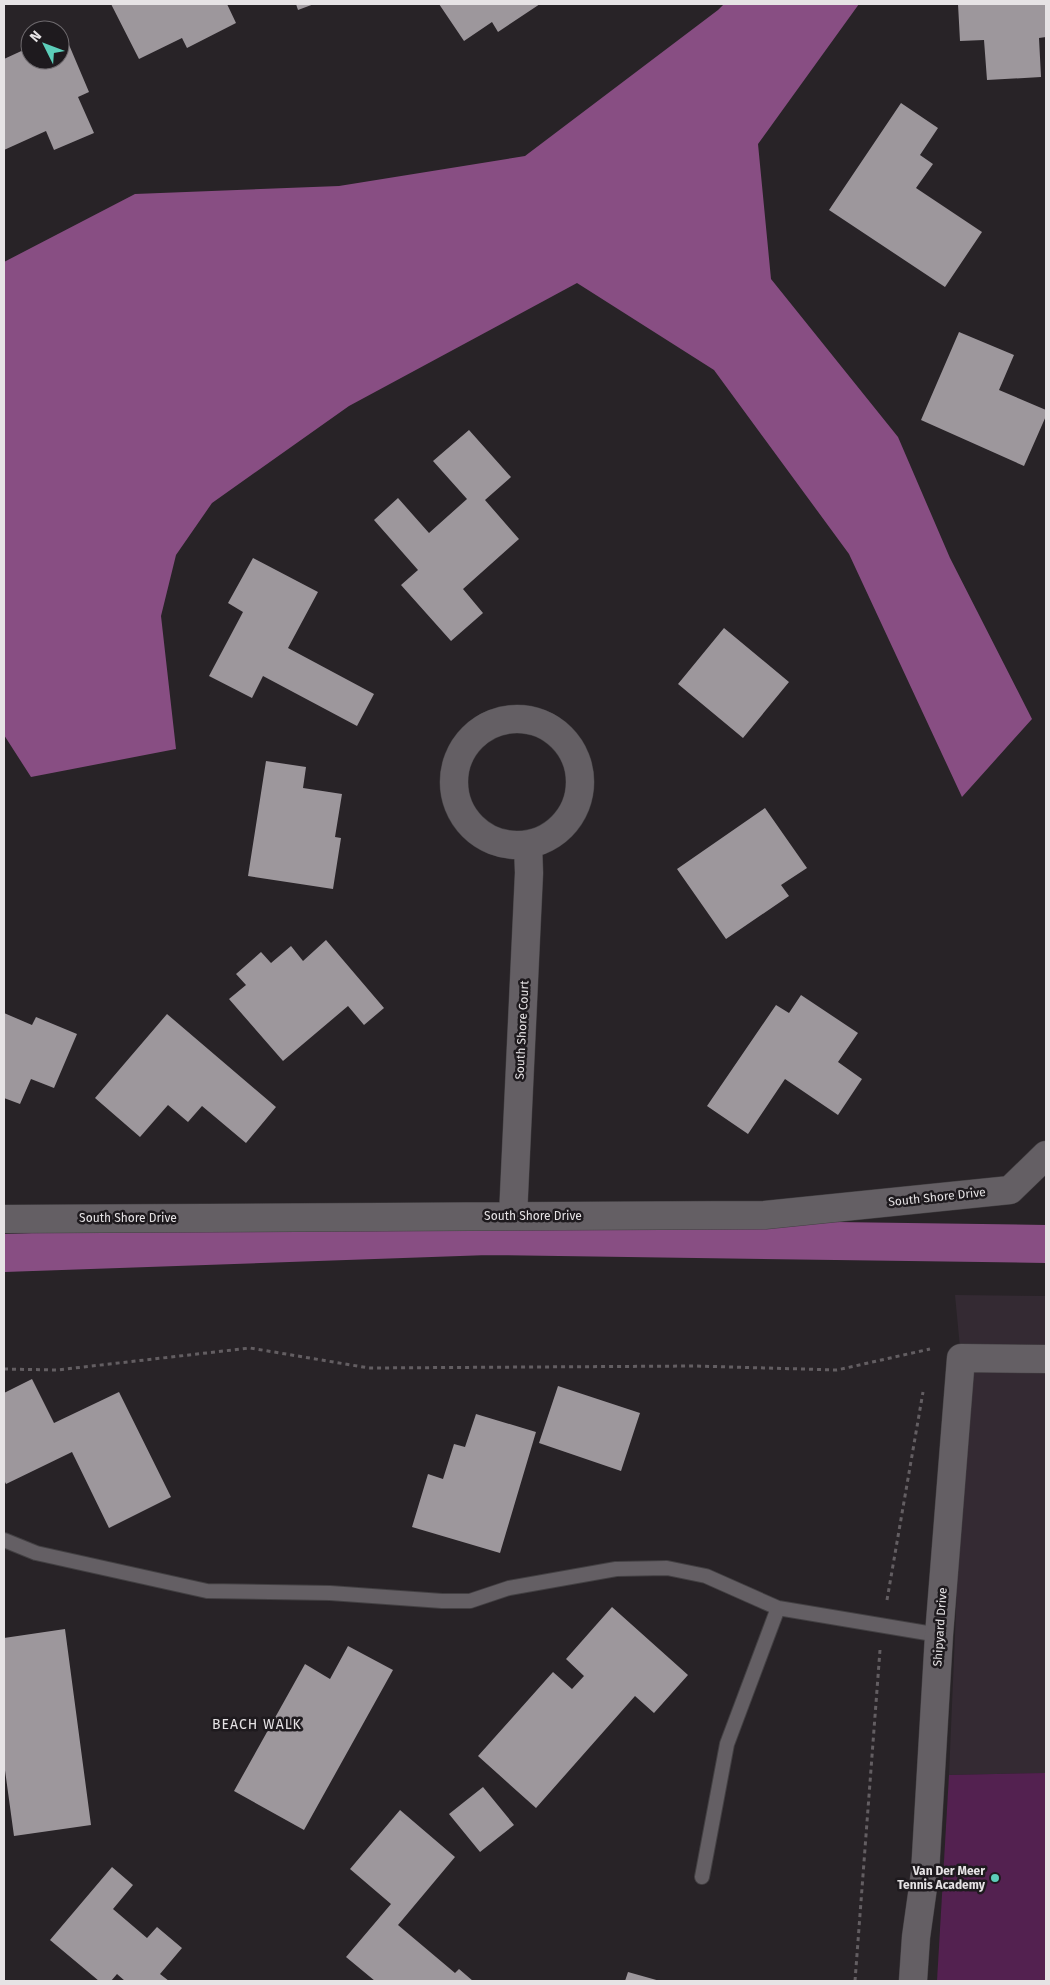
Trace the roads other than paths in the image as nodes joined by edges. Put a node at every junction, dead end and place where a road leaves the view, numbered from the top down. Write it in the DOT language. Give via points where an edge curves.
graph roads {
  1 [pos="528,845"];
  2 [pos="1046,1155"];
  3 [pos="513,1216"];
  4 [pos="4,1219"];
  5 [pos="1046,1359"];
  6 [pos="4,1540"];
  7 [pos="778,1608"];
  8 [pos="939,1635"];
  9 [pos="702,1877"];
  10 [pos="913,1981"];
  1 -- 1 [label="street" via="551,836 569,818 579,796 579,771 570,748 553,730 530,720 506,720 483,729 465,746 455,769 454,794 463,817 481,834 503,845"];
  1 -- 3 [label="street, South Shore Court"];
  2 -- 3 [label="street, South Shore Drive" via="1010,1190 765,1215"];
  3 -- 4 [label="street, South Shore Drive"];
  5 -- 8 [label="street, Shipyard Drive" via="961,1358"];
  6 -- 7 [label="lane" via="36,1553 207,1591 330,1593 470,1601 509,1588 606,1570 667,1568 706,1576"];
  7 -- 8 [label="lane"];
  7 -- 9 [label="lane" via="727,1744"];
  8 -- 10 [label="street, Shipyard Drive" via="925,1873"];
}
